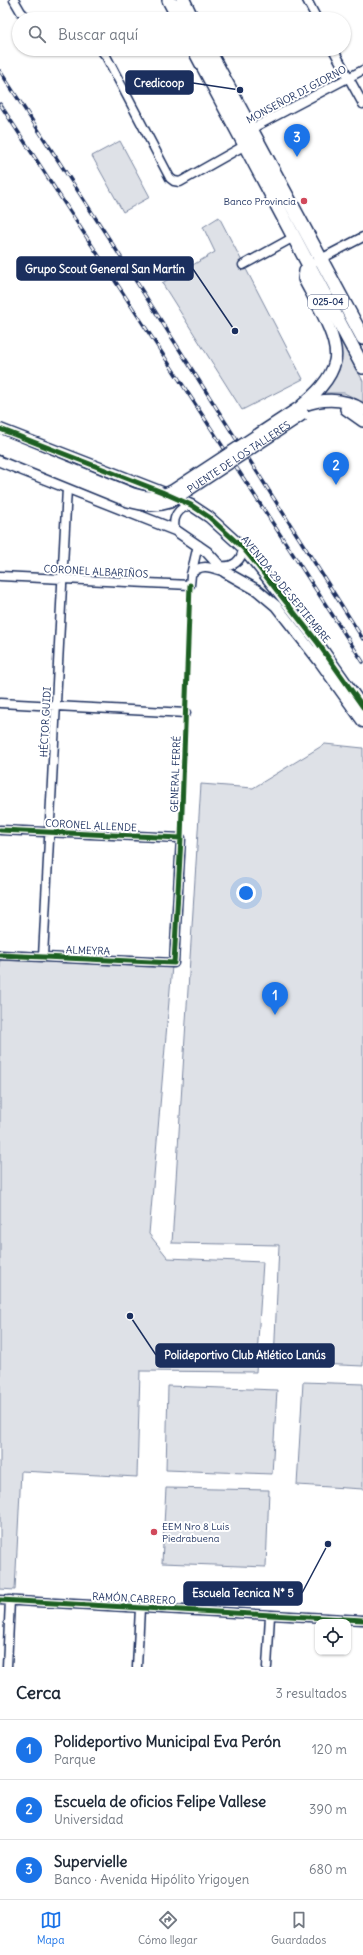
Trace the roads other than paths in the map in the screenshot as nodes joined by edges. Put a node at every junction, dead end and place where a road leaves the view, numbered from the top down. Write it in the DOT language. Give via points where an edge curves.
graph roads {
  1 [pos="14,0"];
  2 [pos="169,0"];
  3 [pos="183,0"];
  4 [pos="307,0"];
  5 [pos="21,12"];
  6 [pos="175,12"];
  7 [pos="189,12"];
  8 [pos="313,12"];
  9 [pos="106,56"];
  10 [pos="198,56"];
  11 [pos="212,56"];
  12 [pos="338,56"];
  13 [pos="363,70"];
  14 [pos="349,77"];
  15 [pos="363,104"];
  16 [pos="254,134"];
  17 [pos="242,140"];
  18 [pos="294,237"];
  19 [pos="363,237"];
  20 [pos="321,259"];
  21 [pos="243,265"];
  22 [pos="309,266"];
  23 [pos="363,338"];
  24 [pos="363,367"];
  25 [pos="300,407"];
  26 [pos="363,410"];
  27 [pos="363,421"];
  28 [pos="0,429"];
  29 [pos="0,440"];
  30 [pos="0,449"];
  31 [pos="0,461"];
  32 [pos="67,488"];
  33 [pos="191,505"];
  34 [pos="175,530"];
  35 [pos="198,545"];
  36 [pos="243,548"];
  37 [pos="222,569"];
  38 [pos="191,575"];
  39 [pos="0,576"];
  40 [pos="62,579"];
  41 [pos="0,703"];
  42 [pos="56,706"];
  43 [pos="363,707"];
  44 [pos="186,713"];
  45 [pos="363,722"];
  46 [pos="0,830"];
  47 [pos="50,832"];
  48 [pos="0,955"];
  49 [pos="43,957"];
  50 [pos="174,962"];
  51 [pos="0,1600"];
  52 [pos="10,1600"];
  53 [pos="140,1608"];
  54 [pos="270,1616"];
  55 [pos="363,1620"];
  56 [pos="7,1667"];
  57 [pos="137,1667"];
  58 [pos="267,1667"];
  1 -- 5 [label="street"];
  2 -- 6 [label="main road"];
  3 -- 7 [label="main road"];
  4 -- 8 [label="street"];
  9 -- 17 [label="street, MONSEÑOR DI GIORNO" via="170,178 174,181 180,182"];
  10 -- 17 [label="main road, 025-04"];
  11 -- 16 [label="main road, 025-04"];
  12 -- 14 [label="street"];
  13 -- 14 [label="street, MONSEÑOR DI GIORNO"];
  14 -- 15 [label="street"];
  14 -- 16 [label="street, MONSEÑOR DI GIORNO"];
  16 -- 17 [label="street, MONSEÑOR DI GIORNO"];
  16 -- 20 [label="main road, 025-04"];
  17 -- 18 [label="main road, 025-04"];
  18 -- 21 [label="street"];
  18 -- 22 [label="main road, 025-04"];
  19 -- 20 [label="street"];
  20 -- 22 [label="street"];
  20 -- 23 [label="main road, 025-04"];
  22 -- 24 [label="main road, 025-04"];
  22 -- 25 [label="main road, PUENTE DE LOS TALLERES" via="304,271 304,279 331,336 336,354 332,369 319,391"];
  25 -- 26 [label="main road, PUENTE DE LOS TALLERES" via="323,400 334,400 355,405"];
  25 -- 29 [label="main road, PUENTE DE LOS TALLERES, bridge" via="172,491 154,498 133,494"];
  27 -- 30 [label="main road, PUENTE DE LOS TALLERES, bridge" via="346,408 333,406 313,409 170,502 161,505 144,505 128,501"];
  28 -- 33 [label="street, AVENIDA 29 DE SEPTIEMBRE"];
  31 -- 32 [label="street, AVENIDA 29 DE SEPTIEMBRE"];
  32 -- 34 [label="street, AVENIDA 29 DE SEPTIEMBRE"];
  32 -- 40 [label="street, HÉCTOR GUIDI"];
  33 -- 34 [label="street" via="178,512 174,520"];
  33 -- 36 [label="street, AVENIDA 29 DE SEPTIEMBRE" via="209,517"];
  34 -- 35 [label="street, AVENIDA 29 DE SEPTIEMBRE"];
  35 -- 37 [label="street, AVENIDA 29 DE SEPTIEMBRE"];
  35 -- 38 [label="street"];
  36 -- 37 [label="street" via="238,562"];
  36 -- 43 [label="street, AVENIDA 29 DE SEPTIEMBRE" via="318,643"];
  37 -- 38 [label="street" via="203,566"];
  37 -- 45 [label="street, AVENIDA 29 DE SEPTIEMBRE" via="276,606"];
  38 -- 40 [label="street, CORONEL ALBARIÑOS" via="190,585"];
  39 -- 40 [label="street, CORONEL ALBARIÑOS"];
  40 -- 42 [label="street, HÉCTOR GUIDI"];
  41 -- 42 [label="street"];
  42 -- 44 [label="street"];
  42 -- 47 [label="street, HÉCTOR GUIDI"];
  46 -- 47 [label="street, CORONEL ALLENDE"];
  47 -- 49 [label="street, HÉCTOR GUIDI"];
  47 -- 50 [label="street, CORONEL ALLENDE" via="181,838"];
  48 -- 49 [label="street, ALMEYRA"];
  49 -- 50 [label="street, ALMEYRA"];
  51 -- 52 [label="street, RAMÓN CABRERO"];
  52 -- 53 [label="street, RAMÓN CABRERO"];
  52 -- 56 [label="street"];
  53 -- 54 [label="street, RAMÓN CABRERO"];
  53 -- 57 [label="street"];
  54 -- 55 [label="street, RAMÓN CABRERO"];
  54 -- 58 [label="street"];
}
